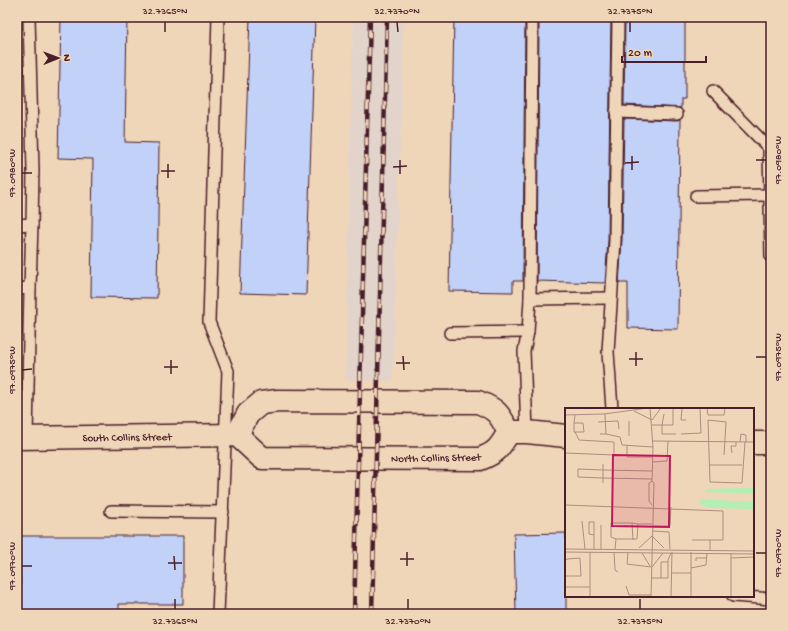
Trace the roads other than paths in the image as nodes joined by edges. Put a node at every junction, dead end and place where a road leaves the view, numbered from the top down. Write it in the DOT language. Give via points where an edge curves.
graph roads {
  1 [pos="29,17"];
  2 [pos="218,17"];
  3 [pos="532,17"];
  4 [pos="618,17"];
  5 [pos="713,91"];
  6 [pos="616,112"];
  7 [pos="677,114"];
  8 [pos="770,148"];
  9 [pos="769,195"];
  10 [pos="696,196"];
  11 [pos="32,224"];
  12 [pos="17,225"];
  13 [pos="771,257"];
  14 [pos="30,288"];
  15 [pos="17,289"];
  16 [pos="611,298"];
  17 [pos="530,299"];
  18 [pos="528,332"];
  19 [pos="450,333"];
  20 [pos="612,408"];
  21 [pos="518,432"];
  22 [pos="232,435"];
  23 [pos="565,436"];
  24 [pos="22,437"];
  25 [pos="754,442"];
  26 [pos="771,443"];
  27 [pos="111,511"];
  28 [pos="223,512"];
  29 [pos="746,597"];
  30 [pos="771,599"];
  31 [pos="218,614"];
  1 -- 11 [label="lane"];
  2 -- 22 [label="lane" via="209,322 228,371"];
  3 -- 17 [label="lane"];
  4 -- 6 [label="lane"];
  5 -- 8 [label="lane"];
  6 -- 7 [label="lane"];
  6 -- 16 [label="lane"];
  8 -- 9 [label="lane"];
  9 -- 10 [label="lane"];
  9 -- 13 [label="lane"];
  11 -- 12 [label="lane"];
  11 -- 14 [label="lane"];
  14 -- 15 [label="lane"];
  14 -- 24 [label="lane"];
  16 -- 17 [label="lane"];
  16 -- 20 [label="lane" via="608,352"];
  17 -- 18 [label="lane"];
  18 -- 19 [label="lane"];
  18 -- 21 [label="lane" via="524,350"];
  21 -- 22 [label="main road, North Collins Street" via="493,454 480,458 262,458"];
  21 -- 22 [label="main road" via="492,407 478,402 278,401 262,403 248,414"];
  21 -- 23 [label="main road"];
  22 -- 24 [label="main road, South Collins Street"];
  22 -- 28 [label="lane"];
  25 -- 26 [label="main road"];
  27 -- 28 [label="lane"];
  28 -- 31 [label="lane"];
  29 -- 30 [label="lane"];
}
